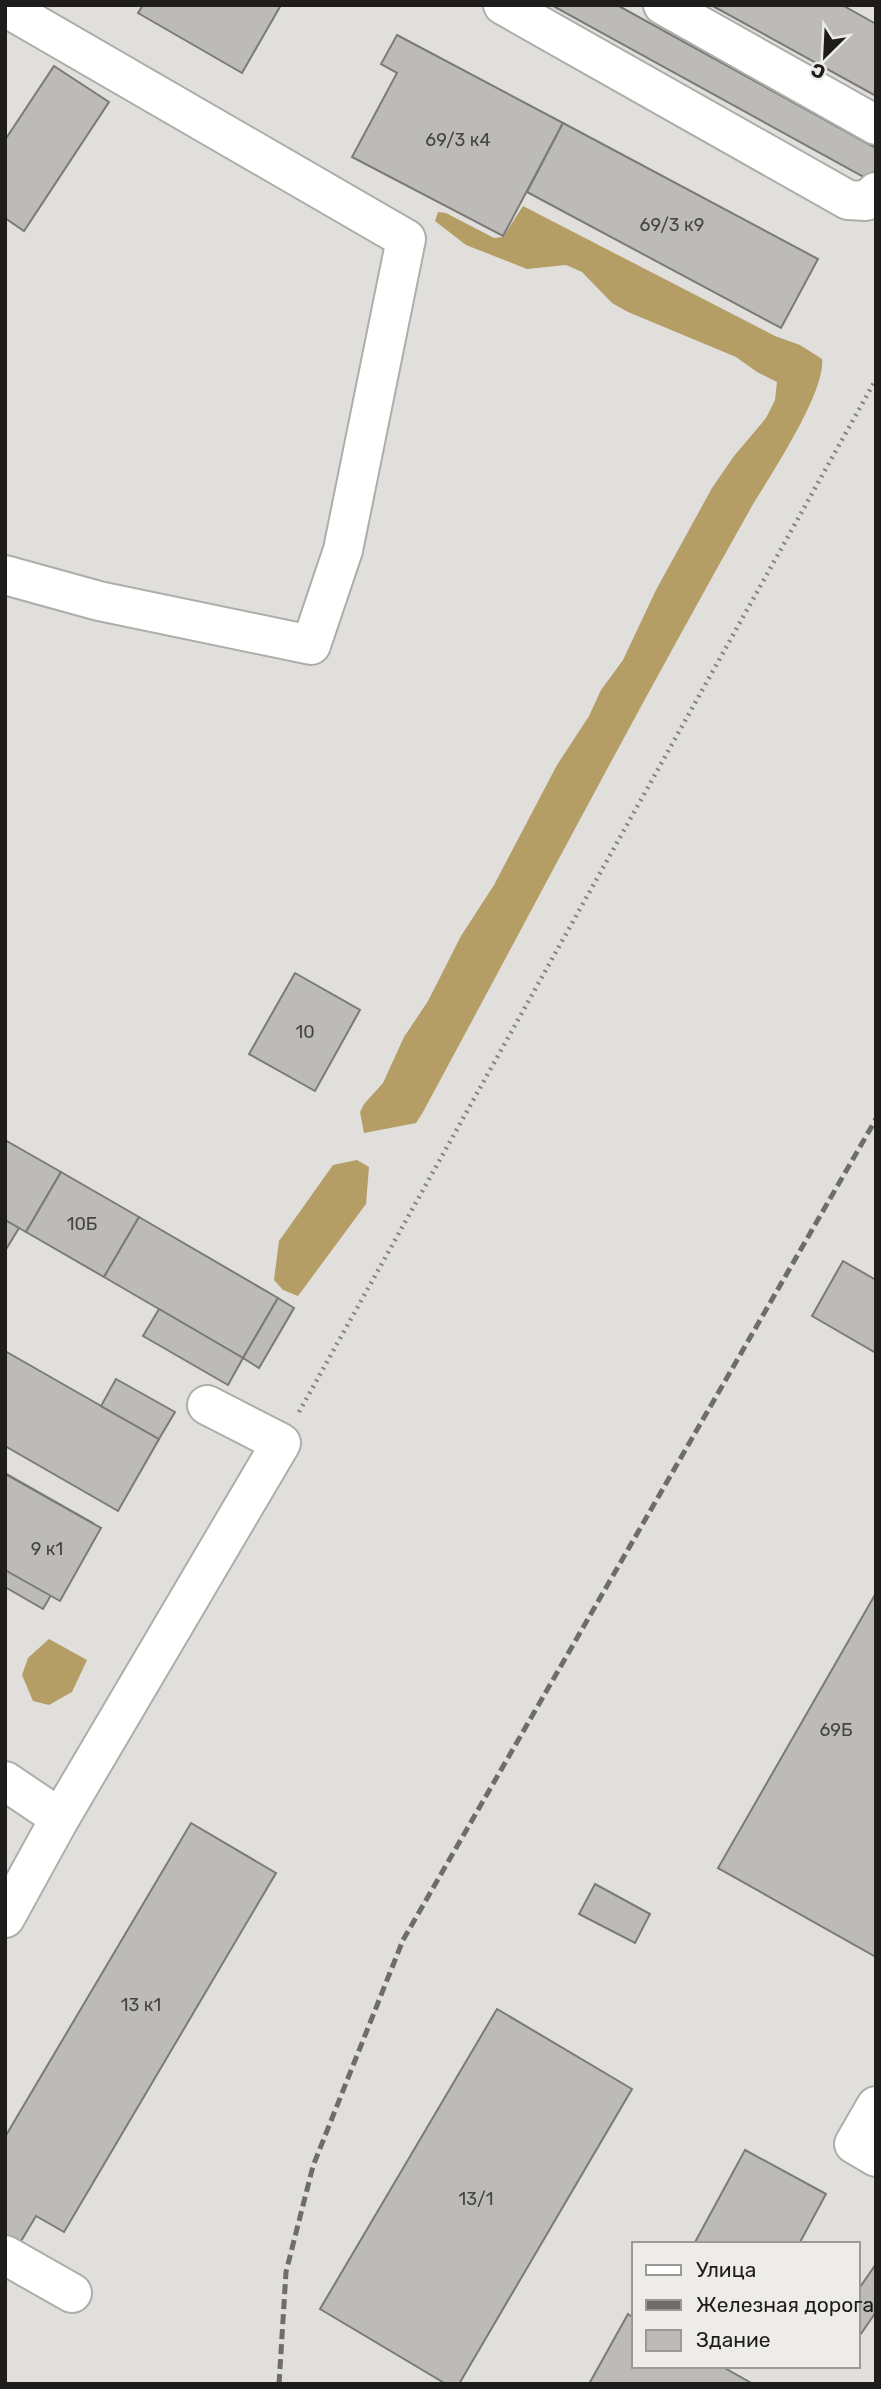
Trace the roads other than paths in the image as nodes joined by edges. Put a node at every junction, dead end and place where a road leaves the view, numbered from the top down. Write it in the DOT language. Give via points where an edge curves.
graph roads {
  1 [pos="503,5"];
  2 [pos="663,5"];
  3 [pos="5,7"];
  4 [pos="876,125"];
  5 [pos="876,192"];
  6 [pos="5,575"];
  7 [pos="207,1405"];
  8 [pos="5,1782"];
  9 [pos="61,1818"];
  10 [pos="5,1918"];
  11 [pos="876,2106"];
  12 [pos="876,2157"];
  13 [pos="5,2255"];
  14 [pos="72,2293"];
  1 -- 5 [label="lane" via="848,200 866,201"];
  2 -- 4 [label="lane"];
  3 -- 6 [label="lane" via="406,239 343,550 311,645 99,601"];
  7 -- 9 [label="lane" via="281,1443"];
  8 -- 9 [label="lane"];
  9 -- 10 [label="lane"];
  11 -- 12 [label="lane" via="854,2144"];
  13 -- 14 [label="lane"];
}
